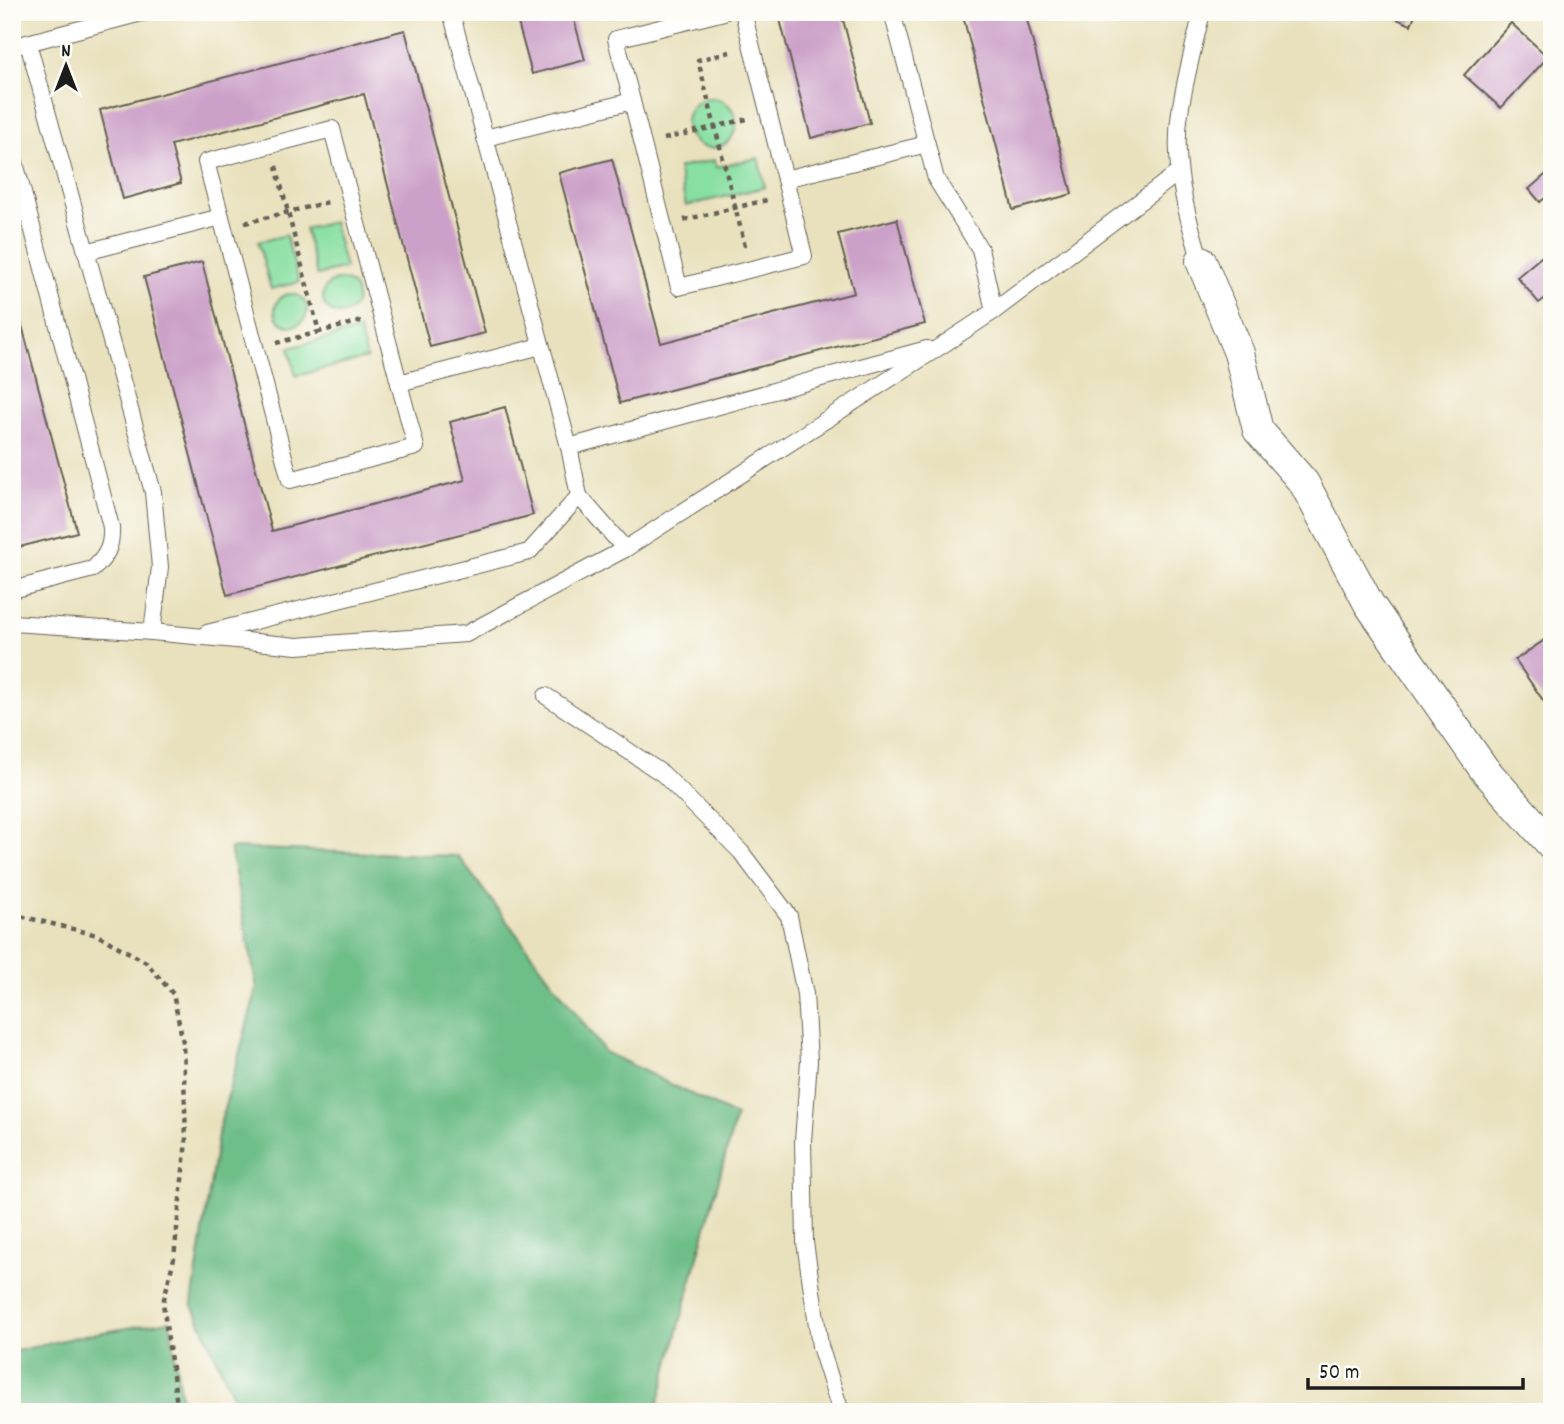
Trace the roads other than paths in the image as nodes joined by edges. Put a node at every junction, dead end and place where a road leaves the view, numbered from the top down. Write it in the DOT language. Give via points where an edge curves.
graph roads {
  1 [pos="145,12"];
  2 [pos="451,12"];
  3 [pos="724,12"];
  4 [pos="743,12"];
  5 [pos="892,12"];
  6 [pos="1202,12"];
  7 [pos="20,45"];
  8 [pos="632,102"];
  9 [pos="485,138"];
  10 [pos="927,144"];
  11 [pos="12,150"];
  12 [pos="1180,172"];
  13 [pos="787,187"];
  14 [pos="223,223"];
  15 [pos="86,252"];
  16 [pos="1201,261"];
  17 [pos="994,312"];
  18 [pos="944,344"];
  19 [pos="541,346"];
  20 [pos="399,383"];
  21 [pos="569,447"];
  22 [pos="579,496"];
  23 [pos="625,549"];
  24 [pos="12,590"];
  25 [pos="12,623"];
  26 [pos="152,632"];
  27 [pos="197,636"];
  28 [pos="545,696"];
  29 [pos="1552,845"];
  30 [pos="841,1412"];
  1 -- 7 [label="lane"];
  2 -- 9 [label="lane"];
  3 -- 8 [label="lane" via="616,39"];
  4 -- 13 [label="lane"];
  5 -- 10 [label="lane"];
  6 -- 12 [label="lane" via="1180,115"];
  7 -- 15 [label="lane"];
  8 -- 9 [label="lane"];
  8 -- 13 [label="lane" via="678,288 804,256"];
  9 -- 19 [label="lane"];
  10 -- 13 [label="lane"];
  10 -- 17 [label="lane" via="936,179 980,250"];
  11 -- 24 [label="lane" via="112,539 103,560 93,569"];
  12 -- 16 [label="lane" via="1186,214"];
  12 -- 17 [label="lane"];
  14 -- 15 [label="lane"];
  14 -- 20 [label="lane" via="206,162 332,129"];
  14 -- 20 [label="lane" via="290,480 416,447"];
  15 -- 26 [label="lane" via="153,492 160,567"];
  16 -- 29 [label="street" via="1239,353 1258,430 1304,483 1369,604 1485,769"];
  17 -- 18 [label="lane"];
  18 -- 21 [label="lane"];
  18 -- 23 [label="lane"];
  19 -- 20 [label="lane"];
  19 -- 21 [label="lane"];
  21 -- 22 [label="lane"];
  22 -- 23 [label="lane"];
  22 -- 27 [label="lane" via="529,552"];
  23 -- 27 [label="lane" via="466,634 297,646"];
  25 -- 26 [label="lane"];
  26 -- 27 [label="lane"];
  28 -- 30 [label="lane" via="663,774 741,852 789,916 805,994 809,1061 803,1142 805,1242 820,1346"];
}
